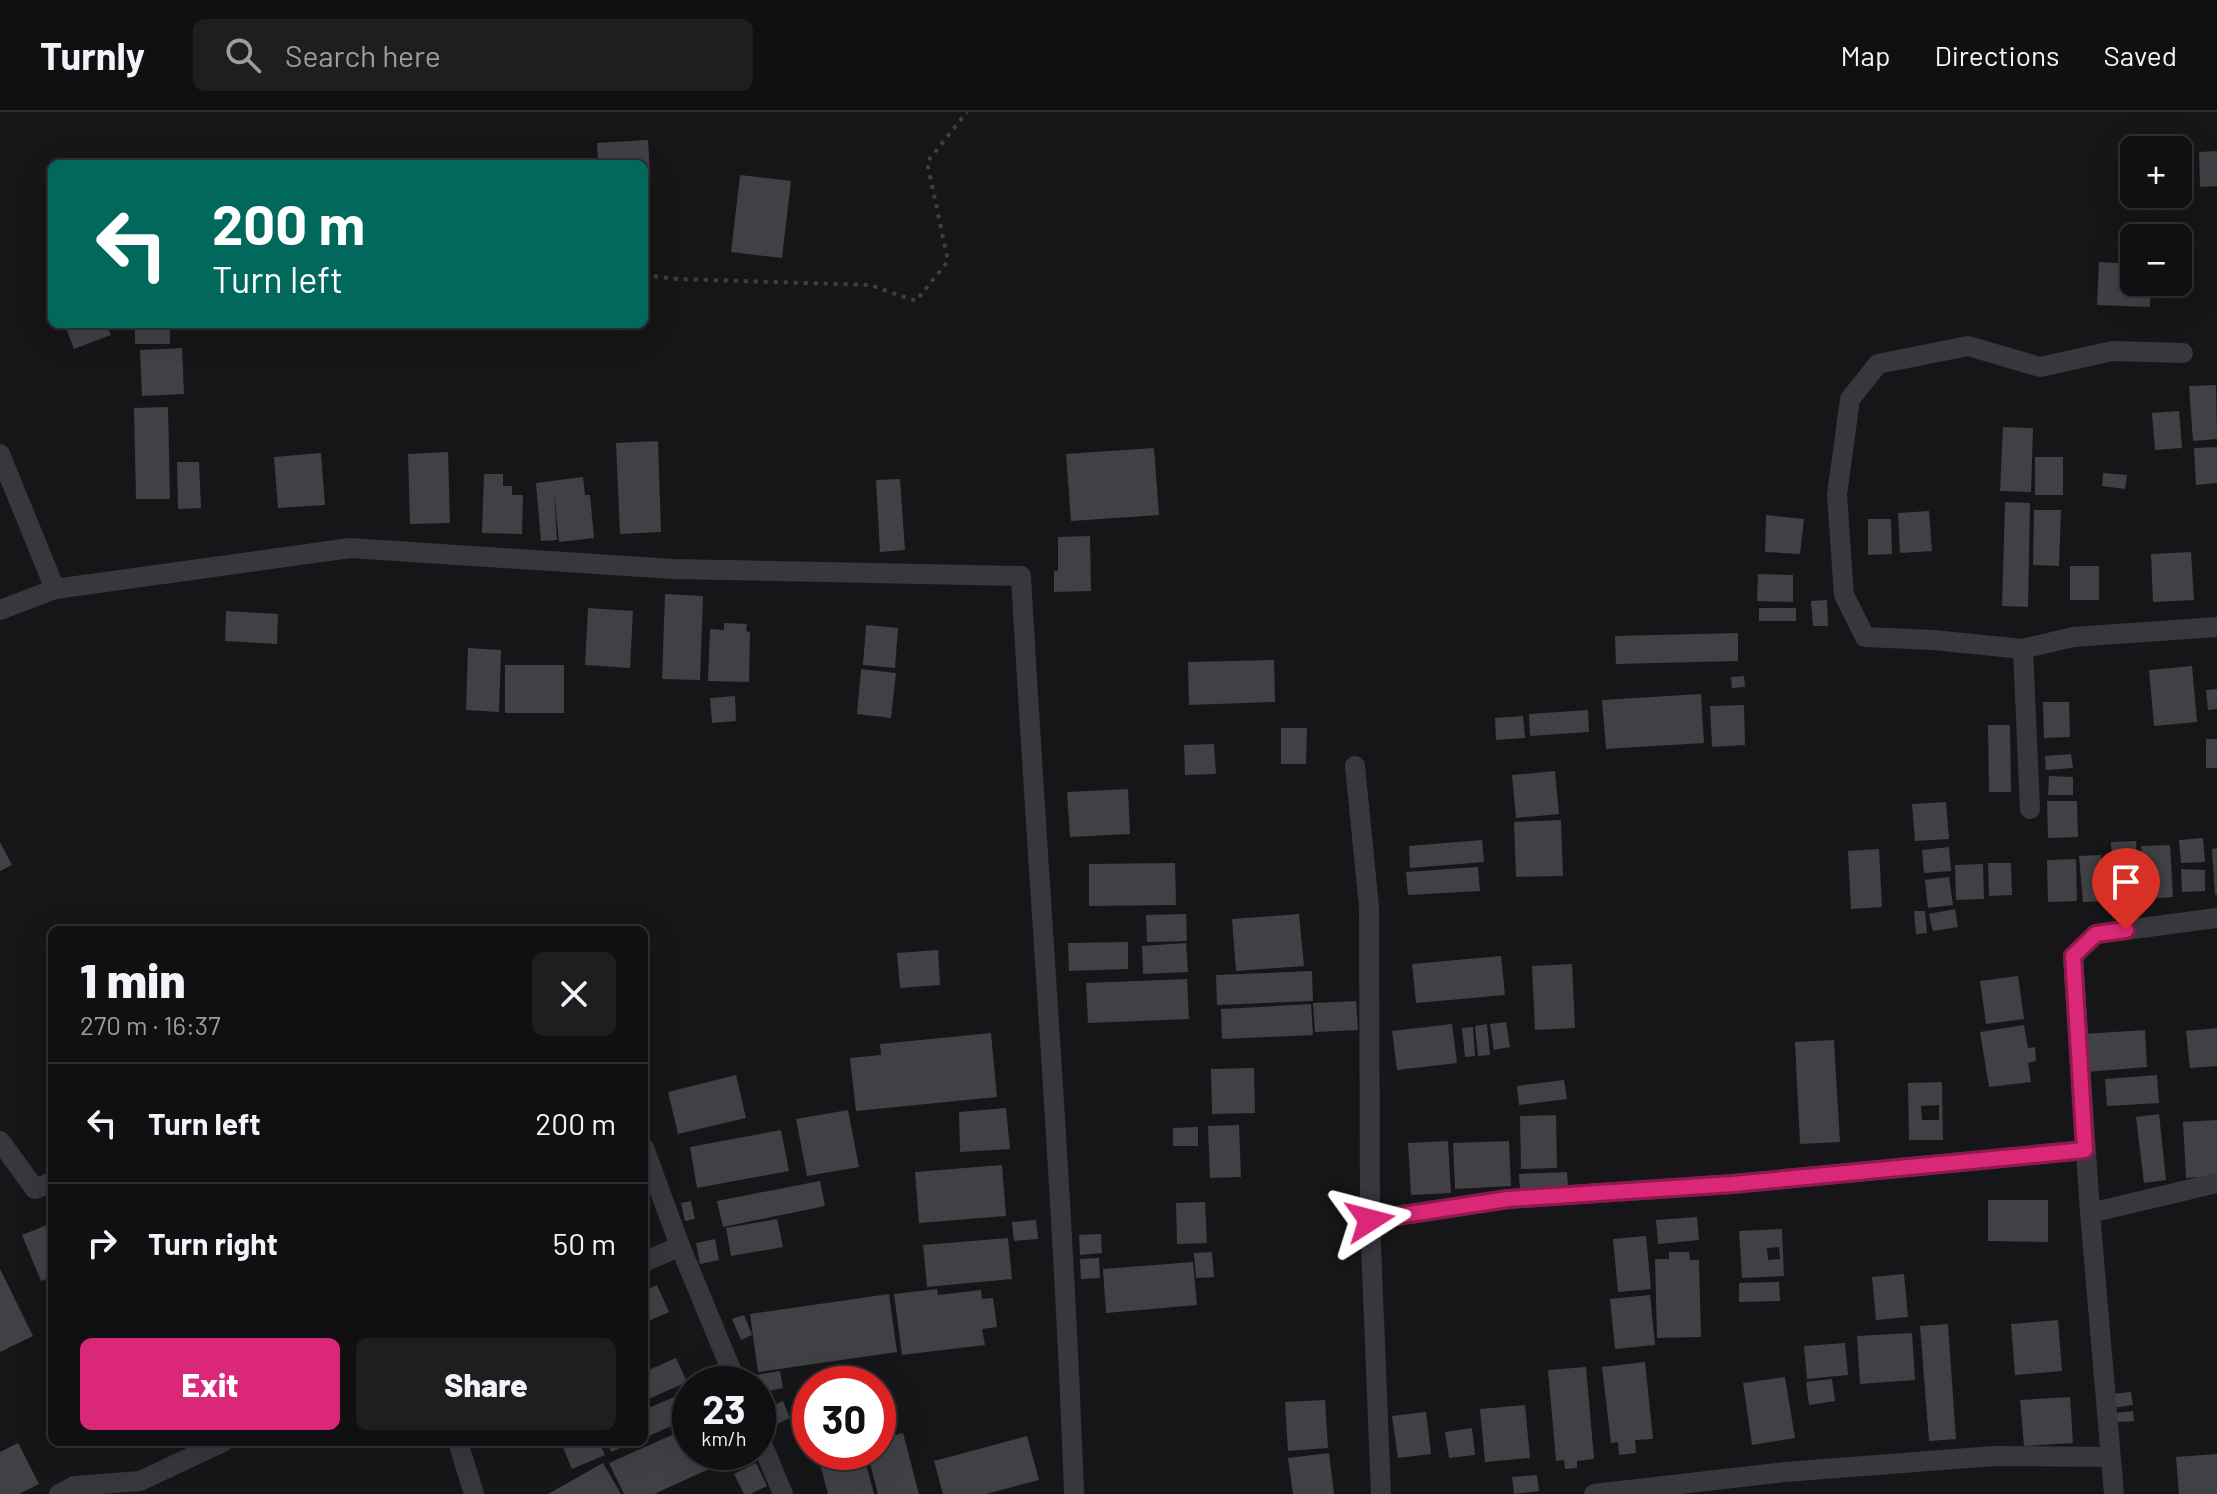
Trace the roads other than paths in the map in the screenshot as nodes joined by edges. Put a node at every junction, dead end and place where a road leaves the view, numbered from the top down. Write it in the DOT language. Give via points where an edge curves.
graph roads {
  1 [pos="2183,353"];
  2 [pos="0,454"];
  3 [pos="55,589"];
  4 [pos="0,610"];
  5 [pos="2217,627"];
  6 [pos="2023,649"];
  7 [pos="1355,766"];
  8 [pos="2030,809"];
  9 [pos="2217,918"];
  10 [pos="0,1141"];
  11 [pos="2085,1150"];
  12 [pos="648,1159"];
  13 [pos="2217,1183"];
  14 [pos="48,1184"];
  15 [pos="2090,1213"];
  16 [pos="1370,1220"];
  17 [pos="680,1246"];
  18 [pos="648,1260"];
  19 [pos="730,1366"];
  20 [pos="216,1446"];
  21 [pos="459,1446"];
  22 [pos="2110,1457"];
  23 [pos="773,1470"];
  24 [pos="142,1488"];
  25 [pos="59,1494"];
  26 [pos="474,1494"];
  27 [pos="783,1494"];
  28 [pos="1074,1494"];
  29 [pos="1381,1494"];
  30 [pos="1594,1494"];
  31 [pos="2114,1494"];
  1 -- 6 [label="street" via="2112,351 2040,367 1968,346 1878,364 1850,399 1837,495 1844,595 1865,637"];
  2 -- 3 [label="street"];
  3 -- 4 [label="street"];
  3 -- 28 [label="street" via="350,548 673,569 1021,576 1067,1291"];
  5 -- 6 [label="street" via="2073,637"];
  6 -- 8 [label="street"];
  7 -- 16 [label="street" via="1369,907"];
  9 -- 11 [label="street" via="2096,934 2073,956"];
  10 -- 14 [label="street" via="35,1189"];
  11 -- 15 [label="street"];
  11 -- 16 [label="street" via="1733,1184 1508,1199"];
  12 -- 17 [label="street"];
  13 -- 15 [label="street"];
  15 -- 22 [label="street"];
  16 -- 29 [label="street"];
  17 -- 18 [label="street"];
  17 -- 19 [label="street"];
  20 -- 24 [label="street"];
  21 -- 26 [label="street"];
  22 -- 30 [label="street" via="1994,1456"];
  22 -- 31 [label="street"];
  23 -- 27 [label="street"];
  24 -- 25 [label="street" via="74,1486"];
}
